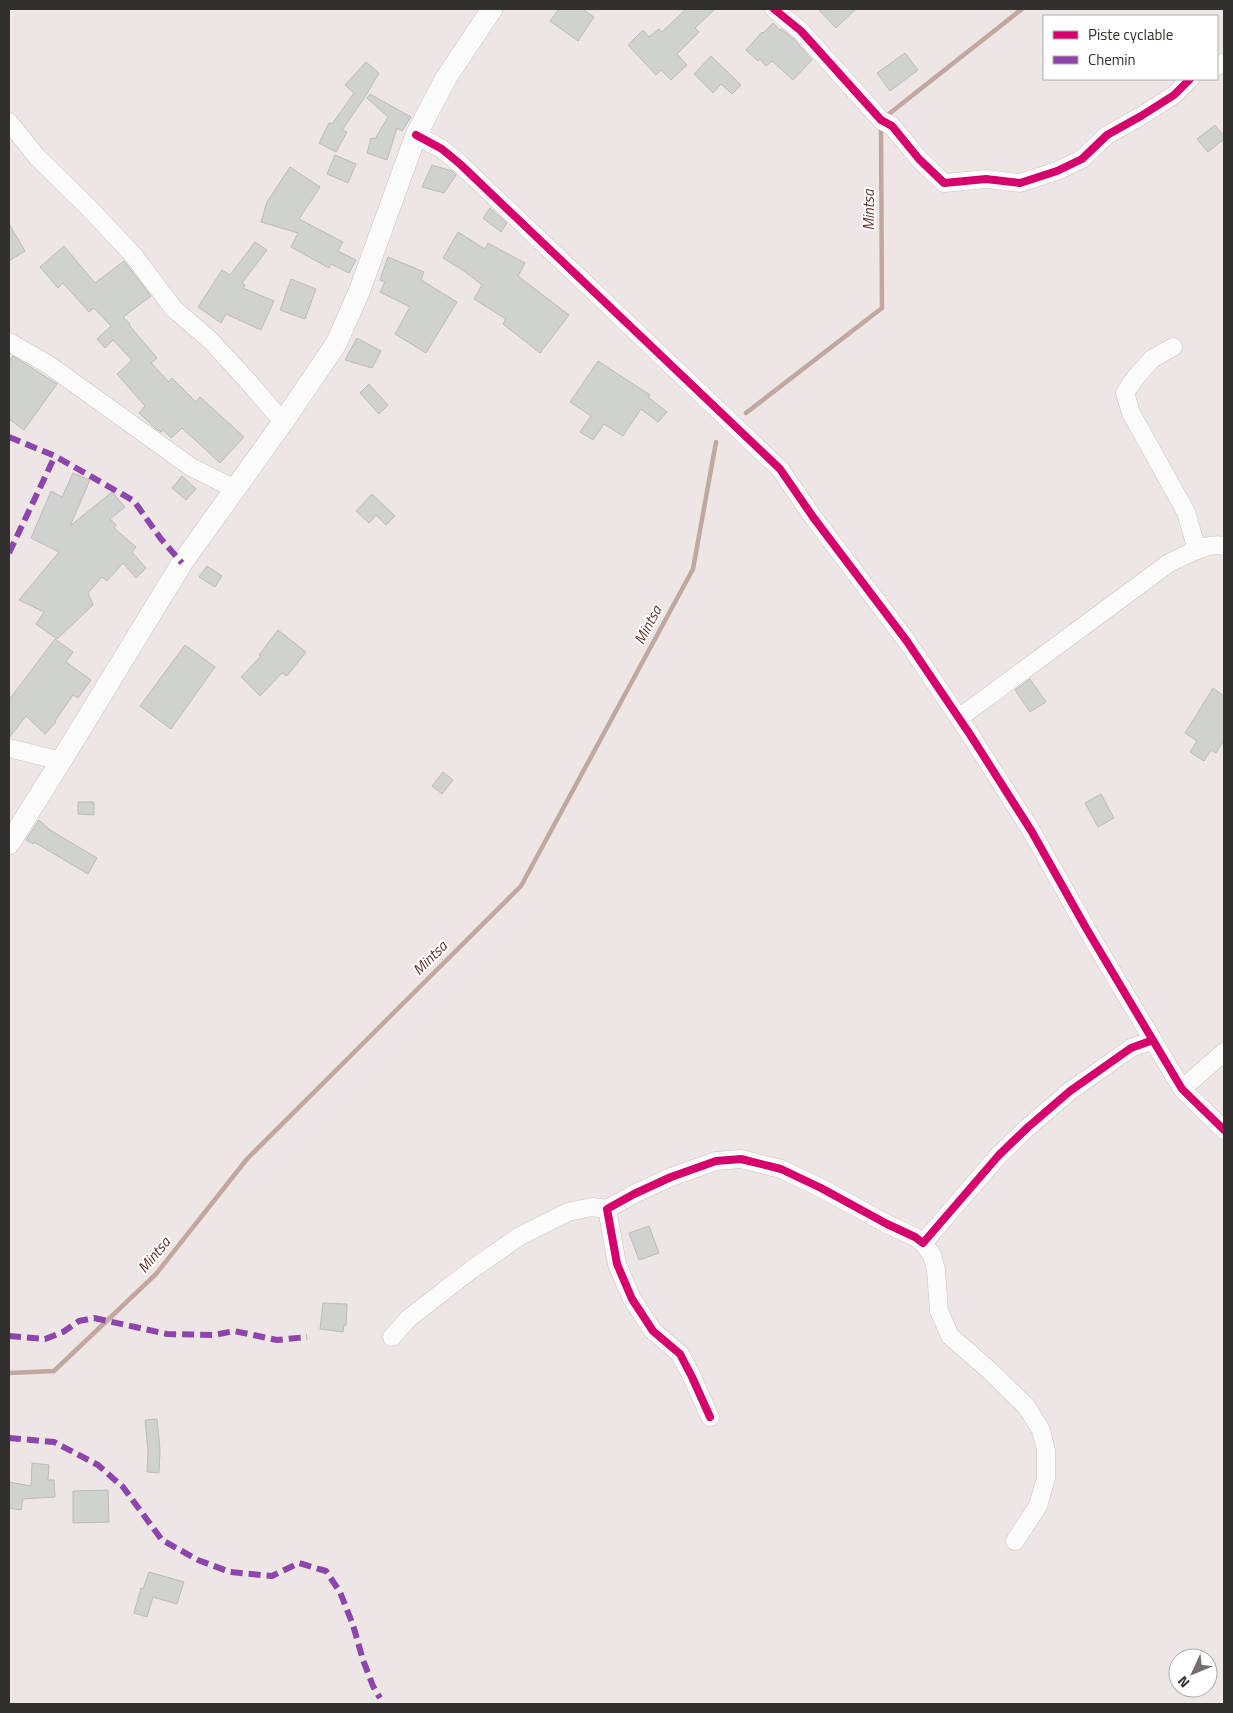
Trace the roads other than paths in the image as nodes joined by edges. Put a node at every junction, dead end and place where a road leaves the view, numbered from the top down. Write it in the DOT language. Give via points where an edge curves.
graph roads {
  1 [pos="492,9"];
  2 [pos="774,9"];
  3 [pos="1189,80"];
  4 [pos="9,122"];
  5 [pos="416,135"];
  6 [pos="9,342"];
  7 [pos="1173,347"];
  8 [pos="283,422"];
  9 [pos="235,489"];
  10 [pos="1224,546"];
  11 [pos="1197,550"];
  12 [pos="959,718"];
  13 [pos="9,748"];
  14 [pos="61,761"];
  15 [pos="9,844"];
  16 [pos="1153,1040"];
  17 [pos="1224,1052"];
  18 [pos="1182,1089"];
  19 [pos="1224,1130"];
  20 [pos="607,1209"];
  21 [pos="923,1243"];
  22 [pos="392,1337"];
  23 [pos="710,1417"];
  24 [pos="1015,1541"];
  1 -- 5 [label="main road" via="446,78"];
  2 -- 3 [label="street" via="801,31 881,120 892,126 944,183 986,180 1020,183 1057,171 1082,159 1107,135 1174,95"];
  4 -- 8 [label="street" via="37,157 134,256 174,309 210,340"];
  5 -- 8 [label="main road" via="360,292 336,344"];
  5 -- 12 [label="street" via="442,149 460,164 780,469"];
  6 -- 9 [label="street" via="49,364 191,467"];
  7 -- 11 [label="street" via="1152,359 1125,392 1131,413 1186,512"];
  8 -- 9 [label="main road"];
  9 -- 14 [label="main road" via="182,563"];
  10 -- 11 [label="street"];
  11 -- 12 [label="street" via="1169,563"];
  12 -- 16 [label="street" via="1032,832"];
  13 -- 14 [label="street"];
  14 -- 15 [label="main road"];
  16 -- 18 [label="street"];
  16 -- 21 [label="street" via="1130,1048 1070,1091 1027,1128 998,1155"];
  17 -- 18 [label="street"];
  18 -- 19 [label="street"];
  20 -- 21 [label="street" via="671,1176 716,1161 741,1159 781,1169"];
  20 -- 22 [label="street" via="592,1207 568,1212 520,1236 410,1318"];
  20 -- 23 [label="street" via="617,1264 632,1299 653,1331 680,1354"];
  21 -- 24 [label="street" via="932,1255 939,1310 950,1336 1026,1406 1042,1430 1046,1478 1038,1506"];
}
